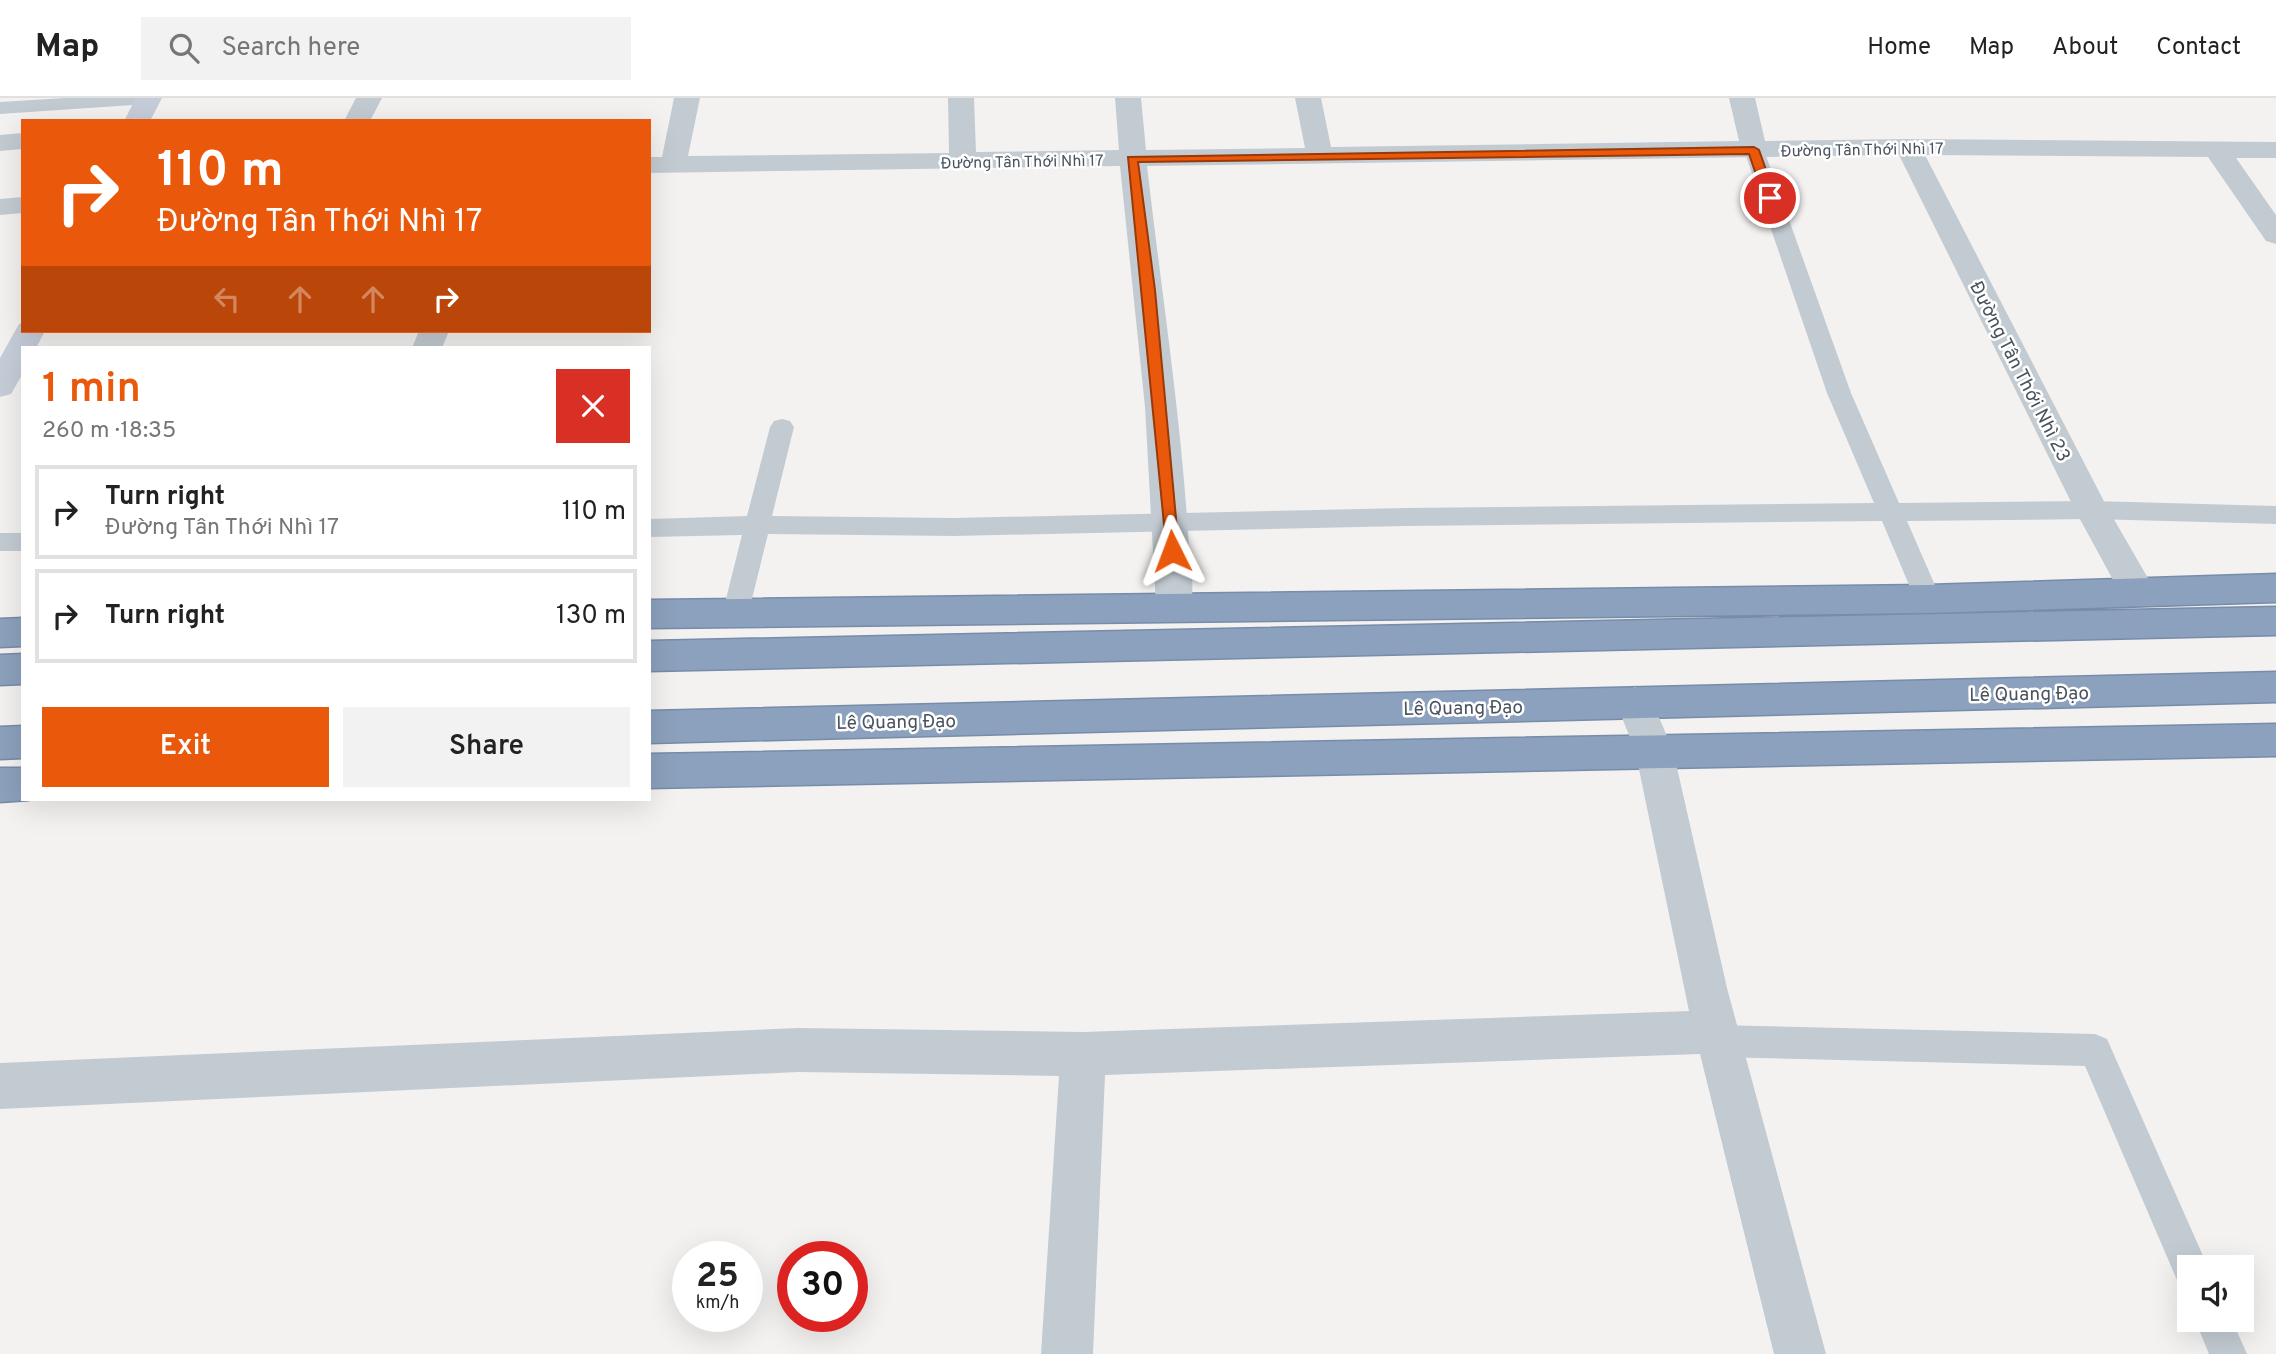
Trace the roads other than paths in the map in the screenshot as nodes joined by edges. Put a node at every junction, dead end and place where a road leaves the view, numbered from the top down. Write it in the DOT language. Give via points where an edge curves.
graph roads {
  1 [pos="148,98"];
  2 [pos="369,98"];
  3 [pos="687,98"];
  4 [pos="961,98"];
  5 [pos="1128,98"];
  6 [pos="1308,98"];
  7 [pos="1742,98"];
  8 [pos="0,108"];
  9 [pos="138,119"];
  10 [pos="358,119"];
  11 [pos="21,141"];
  12 [pos="0,142"];
  13 [pos="1908,147"];
  14 [pos="2216,149"];
  15 [pos="2276,149"];
  16 [pos="1754,150"];
  17 [pos="1320,156"];
  18 [pos="1132,159"];
  19 [pos="963,162"];
  20 [pos="661,165"];
  21 [pos="21,205"];
  22 [pos="0,207"];
  23 [pos="2276,235"];
  24 [pos="21,348"];
  25 [pos="0,386"];
  26 [pos="782,427"];
  27 [pos="2092,510"];
  28 [pos="1892,514"];
  29 [pos="2276,515"];
  30 [pos="1171,523"];
  31 [pos="758,525"];
  32 [pos="651,528"];
  33 [pos="0,542"];
  34 [pos="21,542"];
  35 [pos="2276,589"];
  36 [pos="2138,592"];
  37 [pos="1928,599"];
  38 [pos="1174,606"];
  39 [pos="736,611"];
  40 [pos="651,614"];
  41 [pos="2276,621"];
  42 [pos="21,632"];
  43 [pos="0,633"];
  44 [pos="651,656"];
  45 [pos="21,669"];
  46 [pos="0,670"];
  47 [pos="2276,687"];
  48 [pos="1635,703"];
  49 [pos="651,727"];
  50 [pos="2276,740"];
  51 [pos="21,742"];
  52 [pos="0,743"];
  53 [pos="1654,750"];
  54 [pos="651,771"];
  55 [pos="0,785"];
  56 [pos="21,785"];
  57 [pos="1719,1037"];
  58 [pos="1083,1054"];
  59 [pos="0,1086"];
  60 [pos="2185,1255"];
  61 [pos="2218,1332"];
  62 [pos="1067,1354"];
  63 [pos="1800,1354"];
  64 [pos="2228,1354"];
  1 -- 8 [label="lane"];
  1 -- 9 [label="street"];
  2 -- 10 [label="street"];
  3 -- 20 [label="street"];
  4 -- 19 [label="street"];
  5 -- 18 [label="street"];
  6 -- 17 [label="street"];
  7 -- 16 [label="street"];
  11 -- 12 [label="street"];
  13 -- 14 [label="street, Đường Tân Thới Nhì 17"];
  13 -- 16 [label="street, Đường Tân Thới Nhì 17"];
  13 -- 27 [label="street, Đường Tân Thới Nhì 23"];
  14 -- 15 [label="street, Đường Tân Thới Nhì 17"];
  14 -- 23 [label="street"];
  16 -- 17 [label="street, Đường Tân Thới Nhì 17"];
  16 -- 28 [label="lane" via="1839,393"];
  17 -- 18 [label="street, Đường Tân Thới Nhì 17"];
  18 -- 19 [label="street, Đường Tân Thới Nhì 17"];
  18 -- 30 [label="street"];
  19 -- 20 [label="street, Đường Tân Thới Nhì 17"];
  21 -- 22 [label="street"];
  24 -- 25 [label="street"];
  26 -- 31 [label="lane"];
  27 -- 28 [label="lane"];
  27 -- 29 [label="lane"];
  27 -- 36 [label="street, Đường Tân Thới Nhì 23"];
  28 -- 30 [label="lane"];
  28 -- 37 [label="lane"];
  30 -- 31 [label="lane"];
  30 -- 38 [label="street"];
  31 -- 32 [label="lane"];
  31 -- 39 [label="lane"];
  33 -- 34 [label="lane"];
  35 -- 36 [label="highway"];
  36 -- 37 [label="highway"];
  37 -- 38 [label="highway"];
  38 -- 39 [label="highway"];
  39 -- 40 [label="highway"];
  41 -- 44 [label="highway"];
  42 -- 43 [label="highway"];
  45 -- 46 [label="highway"];
  47 -- 48 [label="highway, Lê Quang Đạo"];
  48 -- 49 [label="highway, Lê Quang Đạo"];
  48 -- 53 [label="street"];
  50 -- 53 [label="highway"];
  51 -- 52 [label="highway"];
  53 -- 54 [label="highway"];
  53 -- 57 [label="street"];
  55 -- 56 [label="highway"];
  57 -- 58 [label="street"];
  57 -- 60 [label="lane" via="2095,1050"];
  57 -- 63 [label="street"];
  58 -- 59 [label="street" via="798,1050"];
  58 -- 62 [label="street"];
  61 -- 64 [label="lane"];
}
